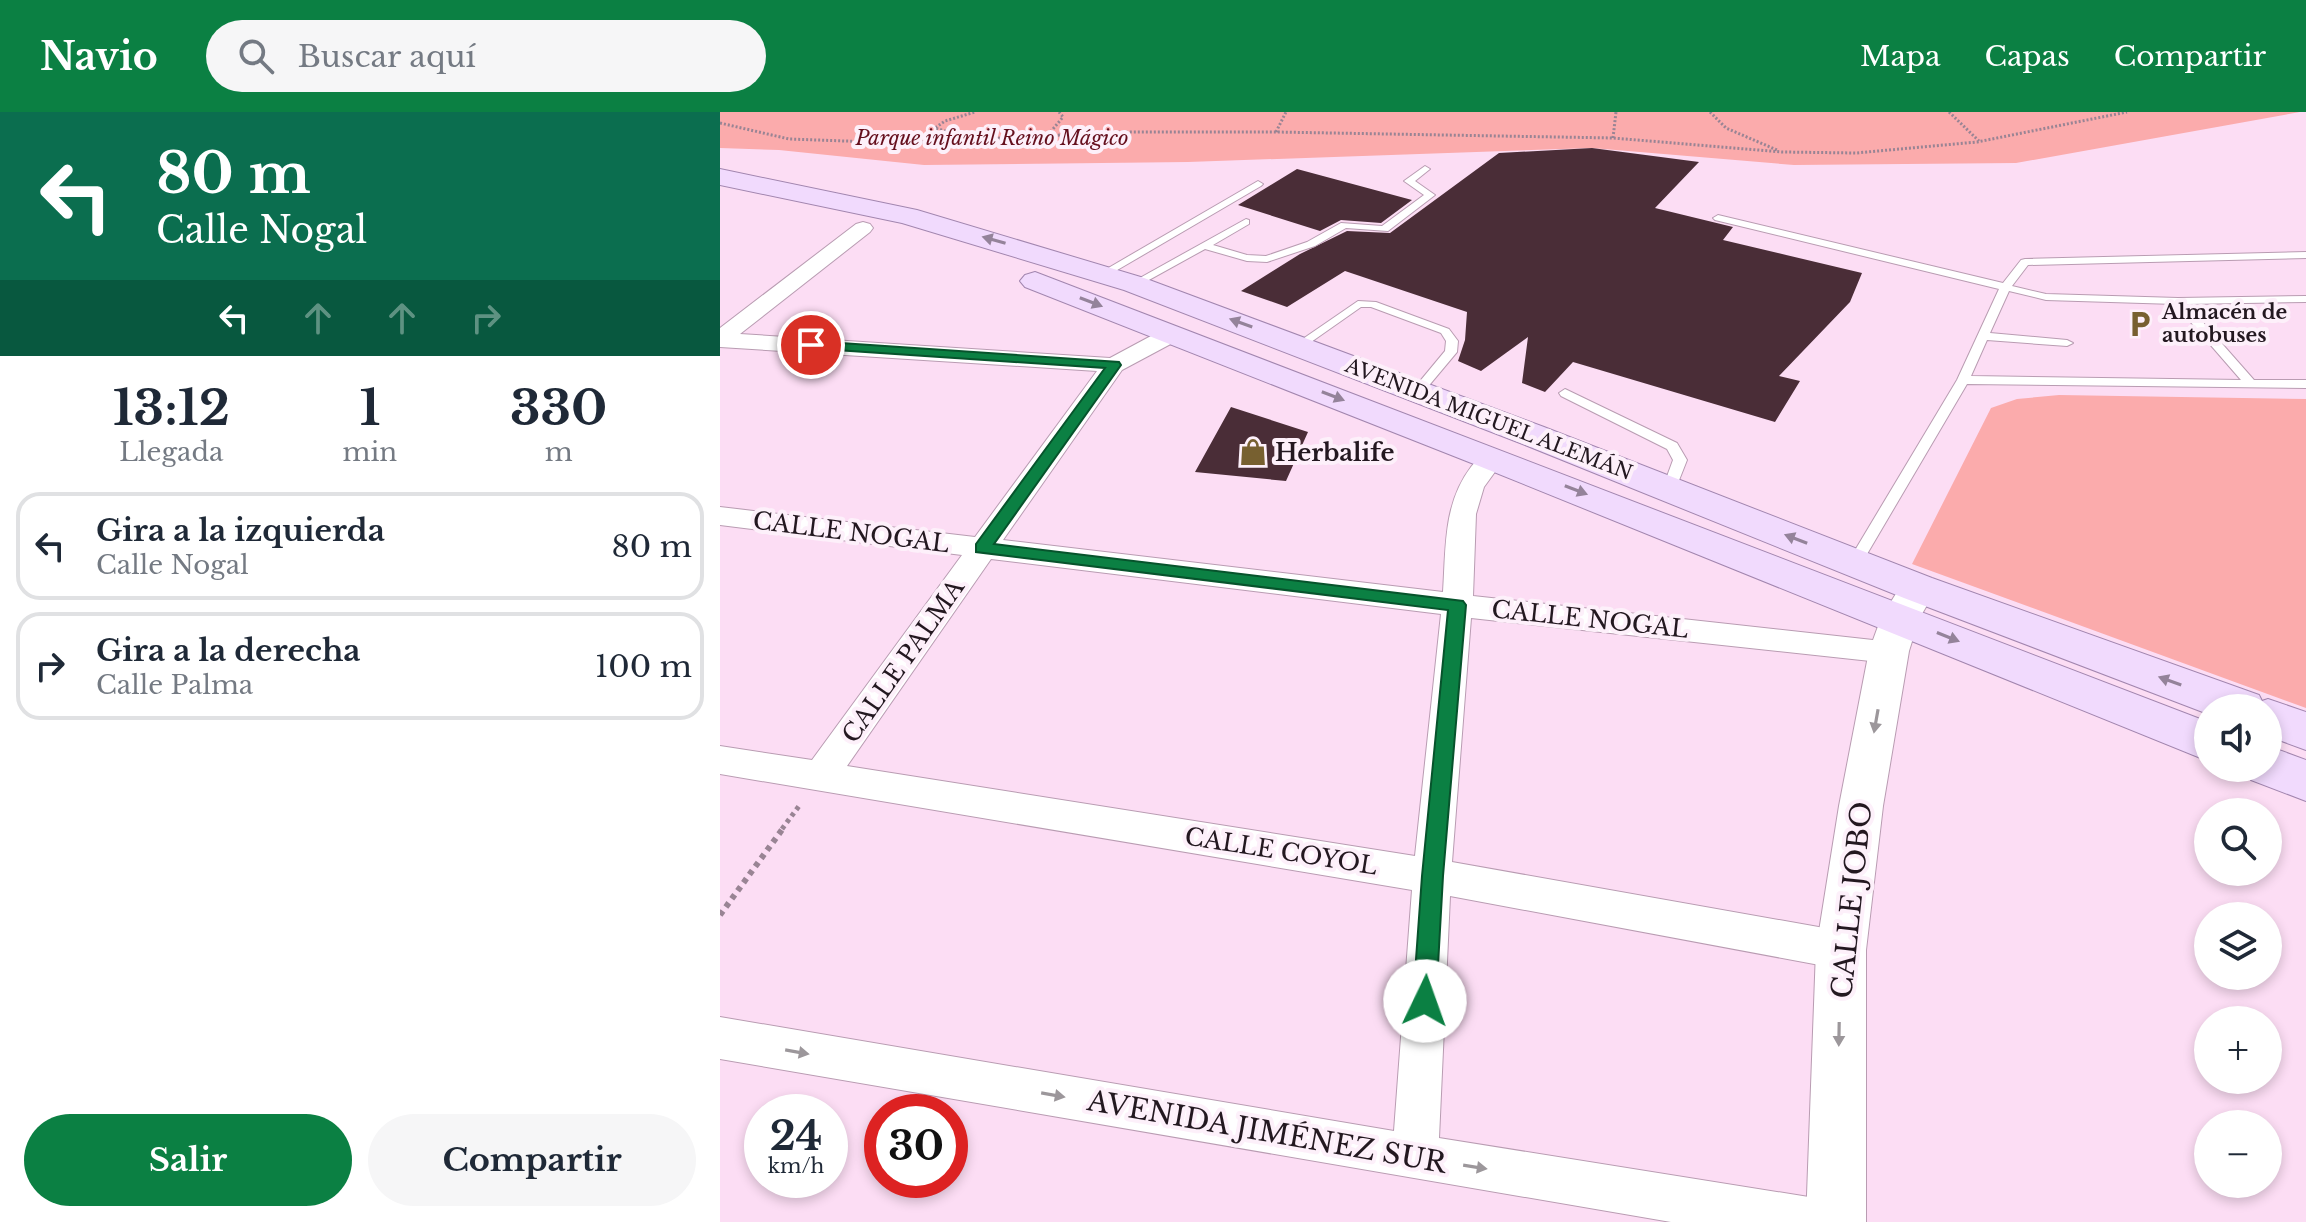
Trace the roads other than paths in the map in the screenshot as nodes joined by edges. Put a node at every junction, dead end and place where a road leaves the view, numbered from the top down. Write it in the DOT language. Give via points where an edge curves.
graph roads {
  1 [pos="1425,169"];
  2 [pos="720,177"];
  3 [pos="1258,184"];
  4 [pos="720,197"];
  5 [pos="1718,218"];
  6 [pos="1246,222"];
  7 [pos="863,228"];
  8 [pos="1204,246"];
  9 [pos="2306,255"];
  10 [pos="1118,279"];
  11 [pos="2005,288"];
  12 [pos="2306,299"];
  13 [pos="2178,301"];
  14 [pos="1172,334"];
  15 [pos="1985,336"];
  16 [pos="720,339"];
  17 [pos="2067,343"];
  18 [pos="1300,345"];
  19 [pos="1114,365"];
  20 [pos="1963,380"];
  21 [pos="2250,383"];
  22 [pos="2306,384"];
  23 [pos="1417,392"];
  24 [pos="1565,393"];
  25 [pos="1492,458"];
  26 [pos="1669,490"];
  27 [pos="720,516"];
  28 [pos="982,548"];
  29 [pos="1855,562"];
  30 [pos="1457,605"];
  31 [pos="1902,619"];
  32 [pos="2194,695"];
  33 [pos="2282,722"];
  34 [pos="2306,731"];
  35 [pos="2194,736"];
  36 [pos="720,760"];
  37 [pos="2282,772"];
  38 [pos="821,776"];
  39 [pos="2306,781"];
  40 [pos="1432,876"];
  41 [pos="1841,950"];
  42 [pos="720,1038"];
  43 [pos="1415,1157"];
  44 [pos="1815,1222"];
  45 [pos="1836,1222"];
  1 -- 8 [label="lane" via="1409,181 1430,195 1384,229 1344,225 1311,244 1267,259"];
  10 -- 2 [label="main road, AVENIDA MIGUEL ALEMÁN, one-way" via="908,216"];
  3 -- 10 [label="lane"];
  4 -- 7 [label="main road, AVENIDA MIGUEL ALEMÁN"];
  5 -- 11 [label="lane"];
  6 -- 8 [label="lane"];
  7 -- 14 [label="main road, AVENIDA MIGUEL ALEMÁN, one-way" via="984,264"];
  7 -- 16 [label="street"];
  8 -- 10 [label="lane"];
  9 -- 11 [label="lane" via="2035,260 2025,262"];
  18 -- 10 [label="main road, AVENIDA MIGUEL ALEMÁN, one-way"];
  11 -- 13 [label="lane" via="2046,297"];
  11 -- 15 [label="lane"];
  12 -- 13 [label="lane"];
  13 -- 21 [label="lane"];
  14 -- 19 [label="street, CALLE PALMA"];
  14 -- 25 [label="main road, AVENIDA MIGUEL ALEMÁN, one-way"];
  15 -- 17 [label="lane"];
  15 -- 20 [label="lane"];
  16 -- 19 [label="street"];
  18 -- 23 [label="main road, AVENIDA MIGUEL ALEMÁN"];
  18 -- 23 [label="lane" via="1358,304 1372,304 1445,331 1451,352"];
  19 -- 28 [label="street, CALLE PALMA"];
  20 -- 21 [label="lane"];
  20 -- 29 [label="lane"];
  21 -- 22 [label="lane"];
  23 -- 26 [label="main road, AVENIDA MIGUEL ALEMÁN"];
  24 -- 26 [label="lane" via="1672,446 1680,460"];
  25 -- 30 [label="street" via="1465,498"];
  25 -- 31 [label="main road, AVENIDA MIGUEL ALEMÁN, one-way"];
  29 -- 26 [label="main road, AVENIDA MIGUEL ALEMÁN, one-way"];
  27 -- 28 [label="street, CALLE NOGAL"];
  28 -- 30 [label="street, CALLE NOGAL"];
  28 -- 38 [label="street, CALLE PALMA"];
  29 -- 31 [label="main road, AVENIDA MIGUEL ALEMÁN"];
  30 -- 31 [label="street, CALLE NOGAL"];
  30 -- 40 [label="street"];
  32 -- 31 [label="main road, AVENIDA MIGUEL ALEMÁN, one-way"];
  31 -- 35 [label="main road, AVENIDA MIGUEL ALEMÁN, one-way"];
  31 -- 41 [label="street, CALLE JOBO, one-way" via="1861,806"];
  33 -- 34 [label="main road"];
  36 -- 38 [label="street, CALLE COYOL"];
  37 -- 39 [label="main road"];
  38 -- 40 [label="street, CALLE COYOL"];
  40 -- 41 [label="street, CALLE COYOL"];
  40 -- 43 [label="street"];
  41 -- 45 [label="street, CALLE JOBO, one-way"];
  42 -- 43 [label="street, AVENIDA JIMÉNEZ SUR, one-way"];
  43 -- 44 [label="street, AVENIDA JIMÉNEZ SUR, one-way"];
}
